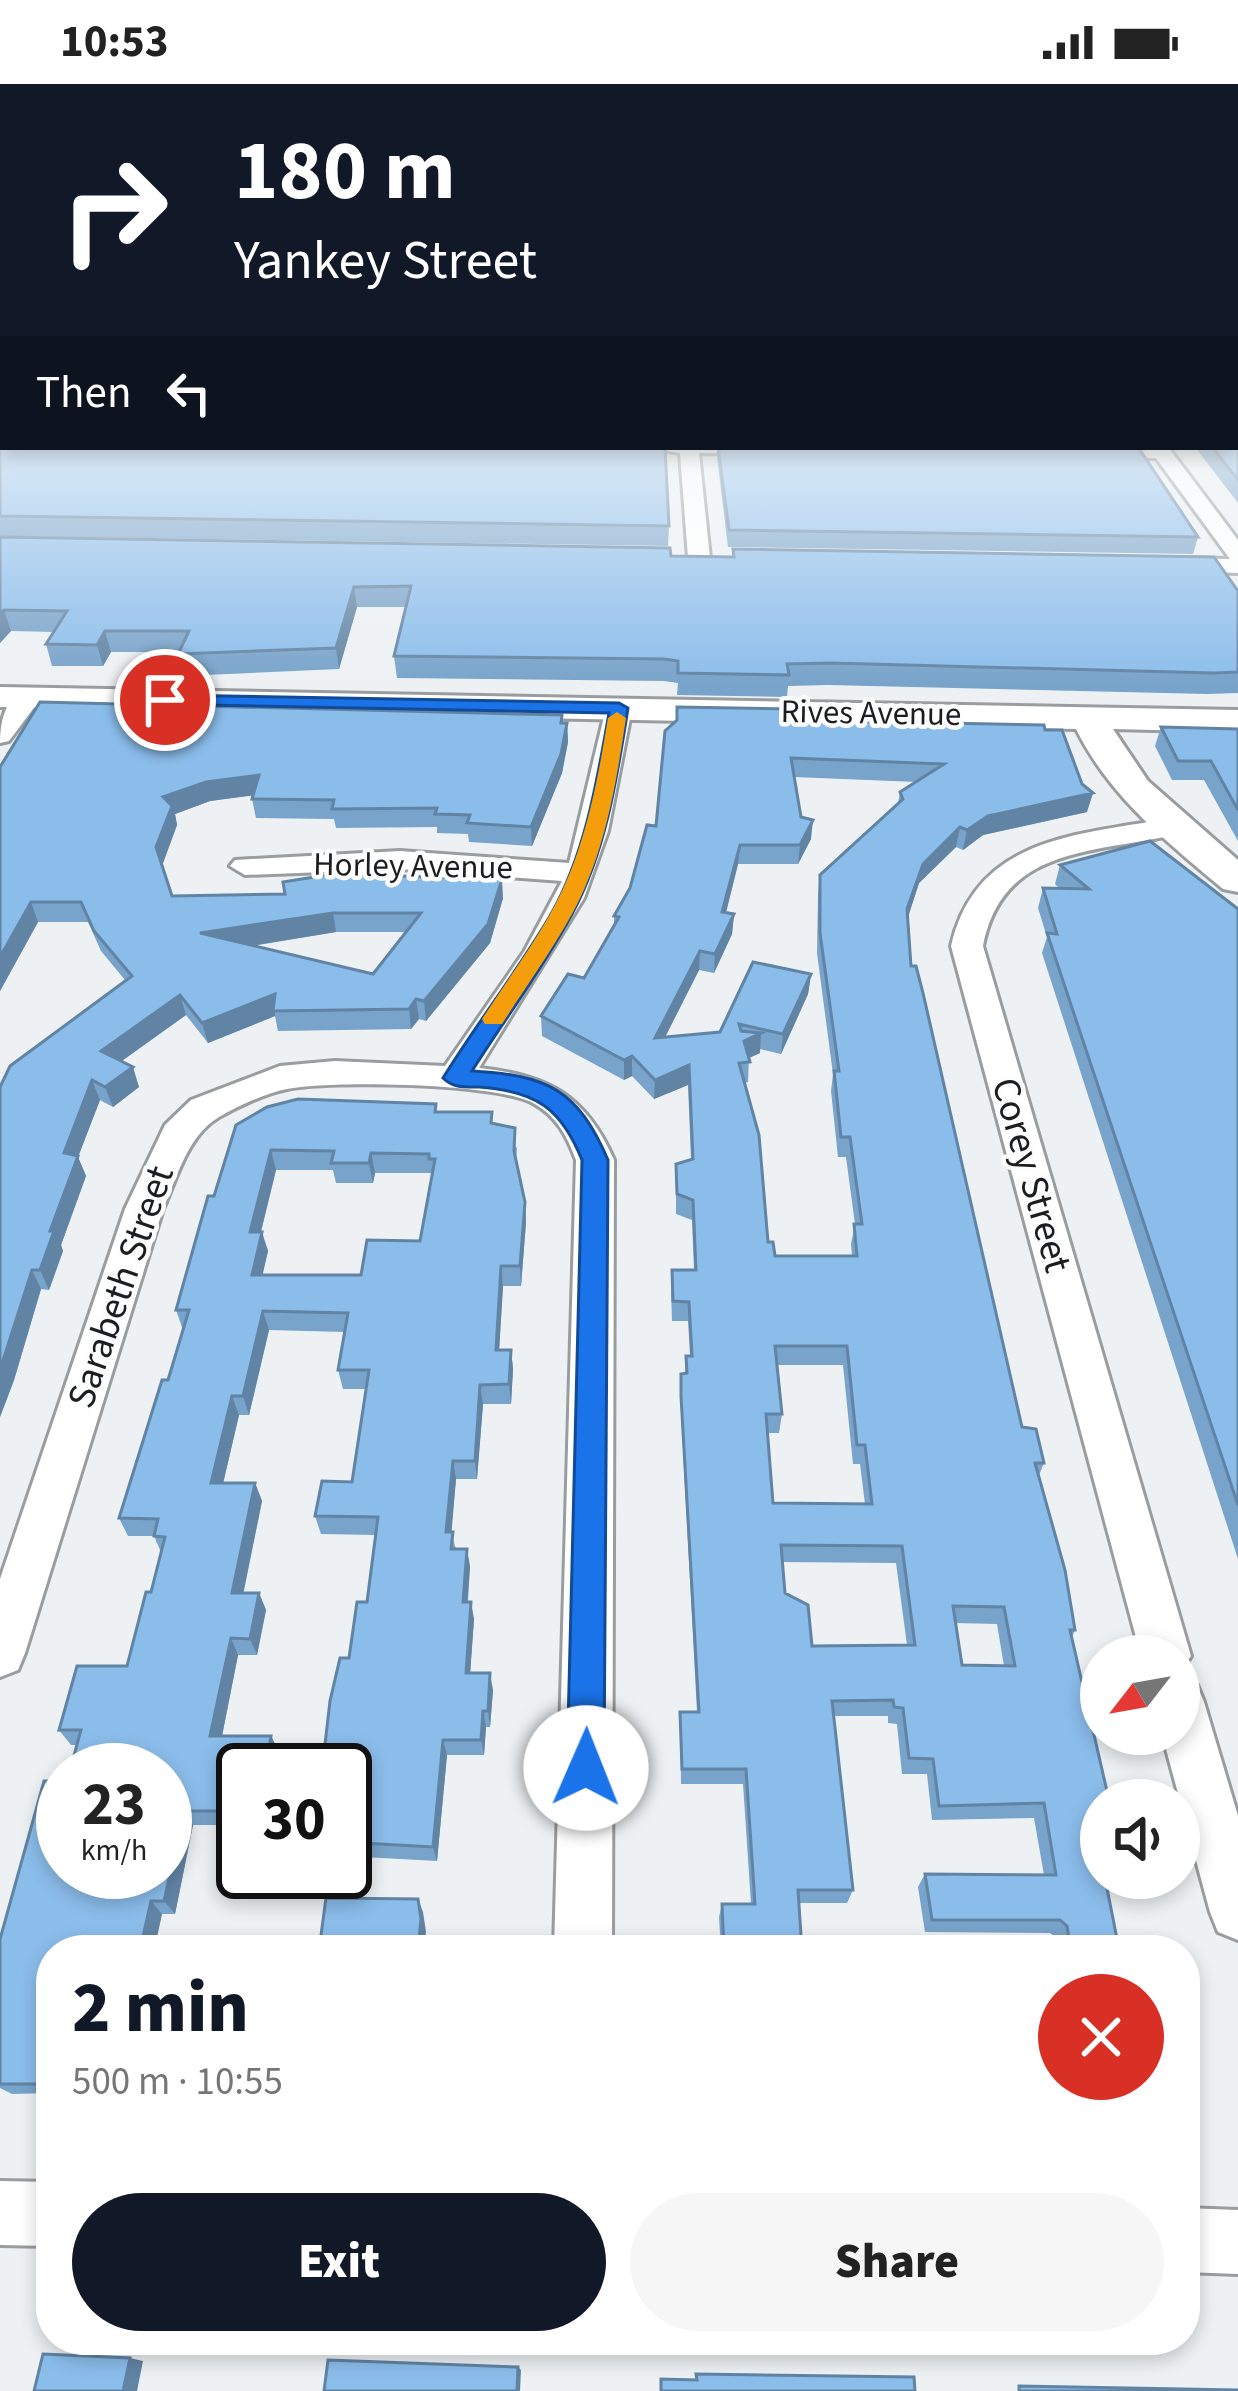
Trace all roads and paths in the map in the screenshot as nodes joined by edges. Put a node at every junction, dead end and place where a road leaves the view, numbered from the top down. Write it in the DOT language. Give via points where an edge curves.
graph roads {
  1 [pos="691,471"];
  2 [pos="1176,471"];
  3 [pos="1238,555"];
  4 [pos="699,558"];
  5 [pos="1145,565"];
  6 [pos="1238,566"];
  7 [pos="15,697"];
  8 [pos="619,708"];
  9 [pos="1089,718"];
  10 [pos="1238,721"];
  11 [pos="0,736"];
  12 [pos="1172,826"];
  13 [pos="245,866"];
  14 [pos="580,873"];
  15 [pos="1238,880"];
  16 [pos="455,1078"];
  17 [pos="1160,1635"];
  18 [pos="0,1653"];
  19 [pos="1194,1755"];
  20 [pos="1238,1912"];
  21 [pos="583,1935"];
  22 [pos="0,2213"];
  23 [pos="36,2214"];
  24 [pos="1200,2241"];
  25 [pos="1238,2242"];
  1 -- 4 [label="street"];
  2 -- 3 [label="street"];
  5 -- 6 [label="street"];
  7 -- 8 [label="street, Rives Avenue"];
  7 -- 11 [label="street"];
  8 -- 9 [label="street, Rives Avenue"];
  8 -- 14 [label="street" via="605,794"];
  9 -- 10 [label="street, Rives Avenue"];
  9 -- 12 [label="street" via="1120,776"];
  12 -- 15 [label="street"];
  12 -- 17 [label="street, Corey Street" via="1016,864 977,899 967,946"];
  13 -- 14 [label="street, Horley Avenue" via="400,860"];
  14 -- 16 [label="street"];
  16 -- 18 [label="street, Sarabeth Street" via="280,1078 204,1109 178,1134 159,1166"];
  16 -- 21 [label="street, Sarabeth Street" via="508,1081 546,1094 578,1119 595,1160"];
  19 -- 20 [label="street"];
  22 -- 23 [label="street"];
  24 -- 25 [label="street"];
}
